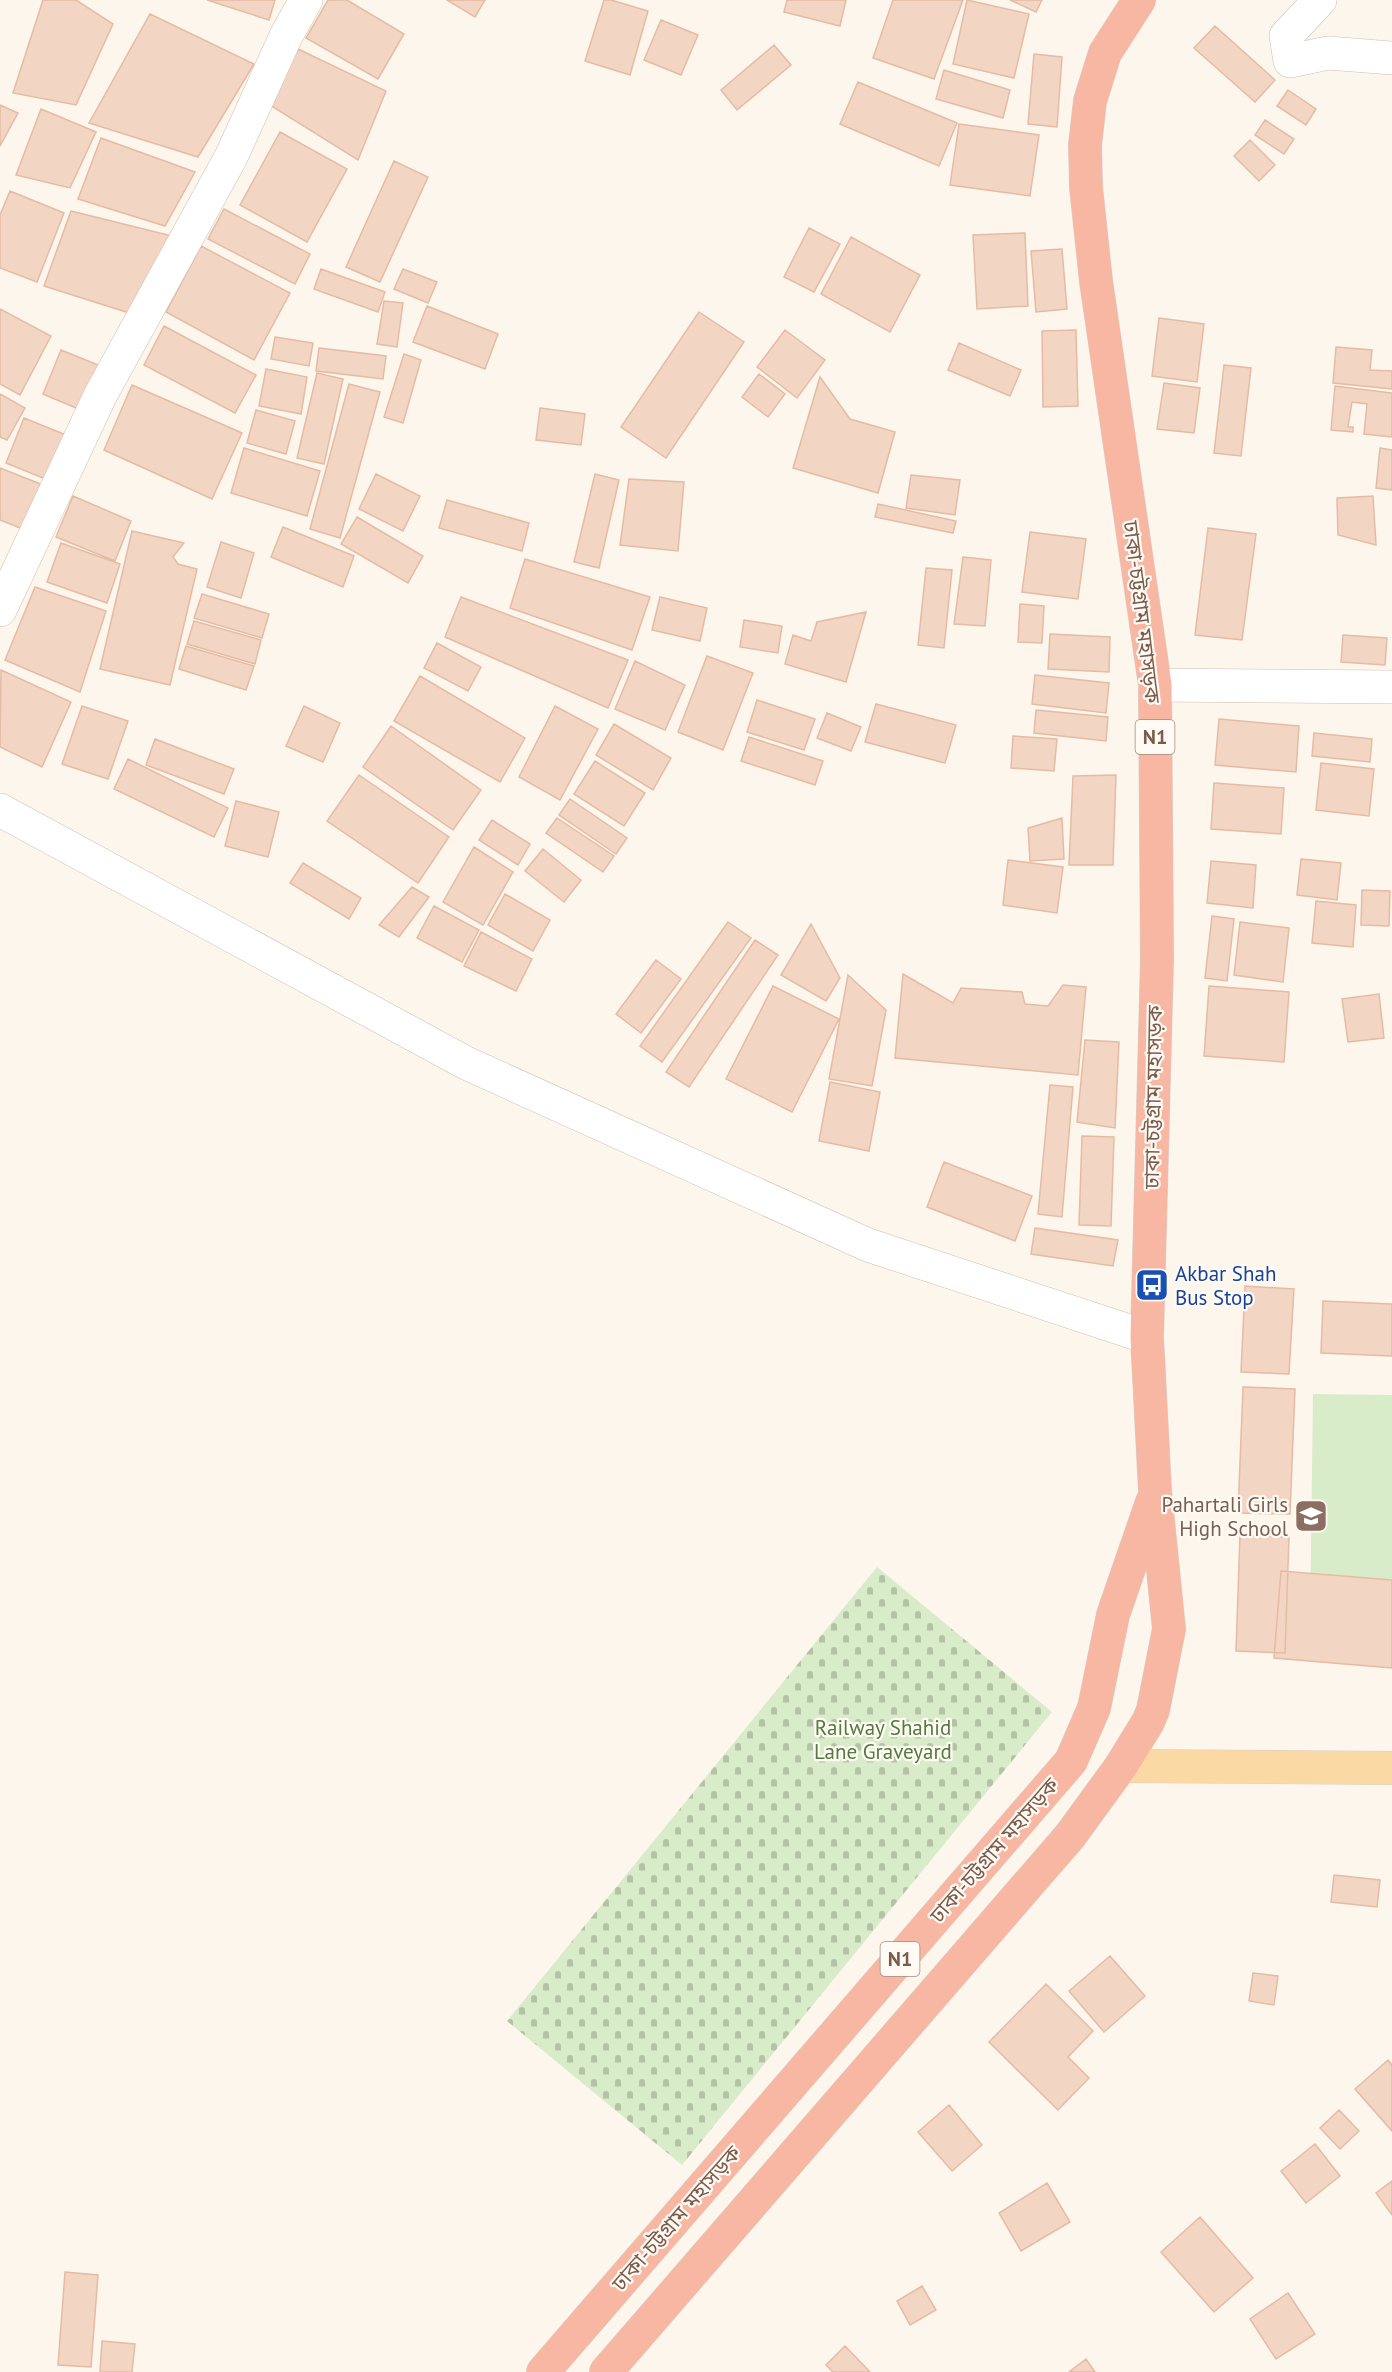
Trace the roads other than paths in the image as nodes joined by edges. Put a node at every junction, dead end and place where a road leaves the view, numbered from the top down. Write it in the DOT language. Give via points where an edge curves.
graph roads {
  1 [pos="306,0"];
  2 [pos="1139,0"];
  3 [pos="1320,0"];
  4 [pos="1392,58"];
  5 [pos="0,610"];
  6 [pos="1155,685"];
  7 [pos="1392,687"];
  8 [pos="0,810"];
  9 [pos="1148,1336"];
  10 [pos="1155,1491"];
  11 [pos="1121,1766"];
  12 [pos="1392,1768"];
  13 [pos="543,2372"];
  14 [pos="606,2372"];
  1 -- 5 [label="street" via="231,157 100,396"];
  2 -- 6 [label="highway, ঢাকা-চট্টগ্রাম মহাসড়ক / N1" via="1105,53 1090,101 1085,145 1096,281"];
  3 -- 4 [label="street" via="1286,36 1290,61 1328,53"];
  6 -- 7 [label="street"];
  6 -- 9 [label="highway, ঢাকা-চট্টগ্রাম মহাসড়ক / N1" via="1157,960"];
  8 -- 9 [label="street" via="466,1063 868,1245"];
  9 -- 10 [label="highway, ঢাকা-চট্টগ্রাম মহাসড়ক / N1"];
  10 -- 11 [label="highway, ঢাকা-চট্টগ্রাম মহাসড়ক / N1" via="1169,1629 1153,1710"];
  10 -- 13 [label="highway, ঢাকা-চট্টগ্রাম মহাসড়ক / N1" via="1113,1616 1094,1708 1071,1761"];
  11 -- 12 [label="main road"];
  11 -- 14 [label="highway, ঢাকা-চট্টগ্রাম মহাসড়ক / N1" via="1070,1836"];
}
